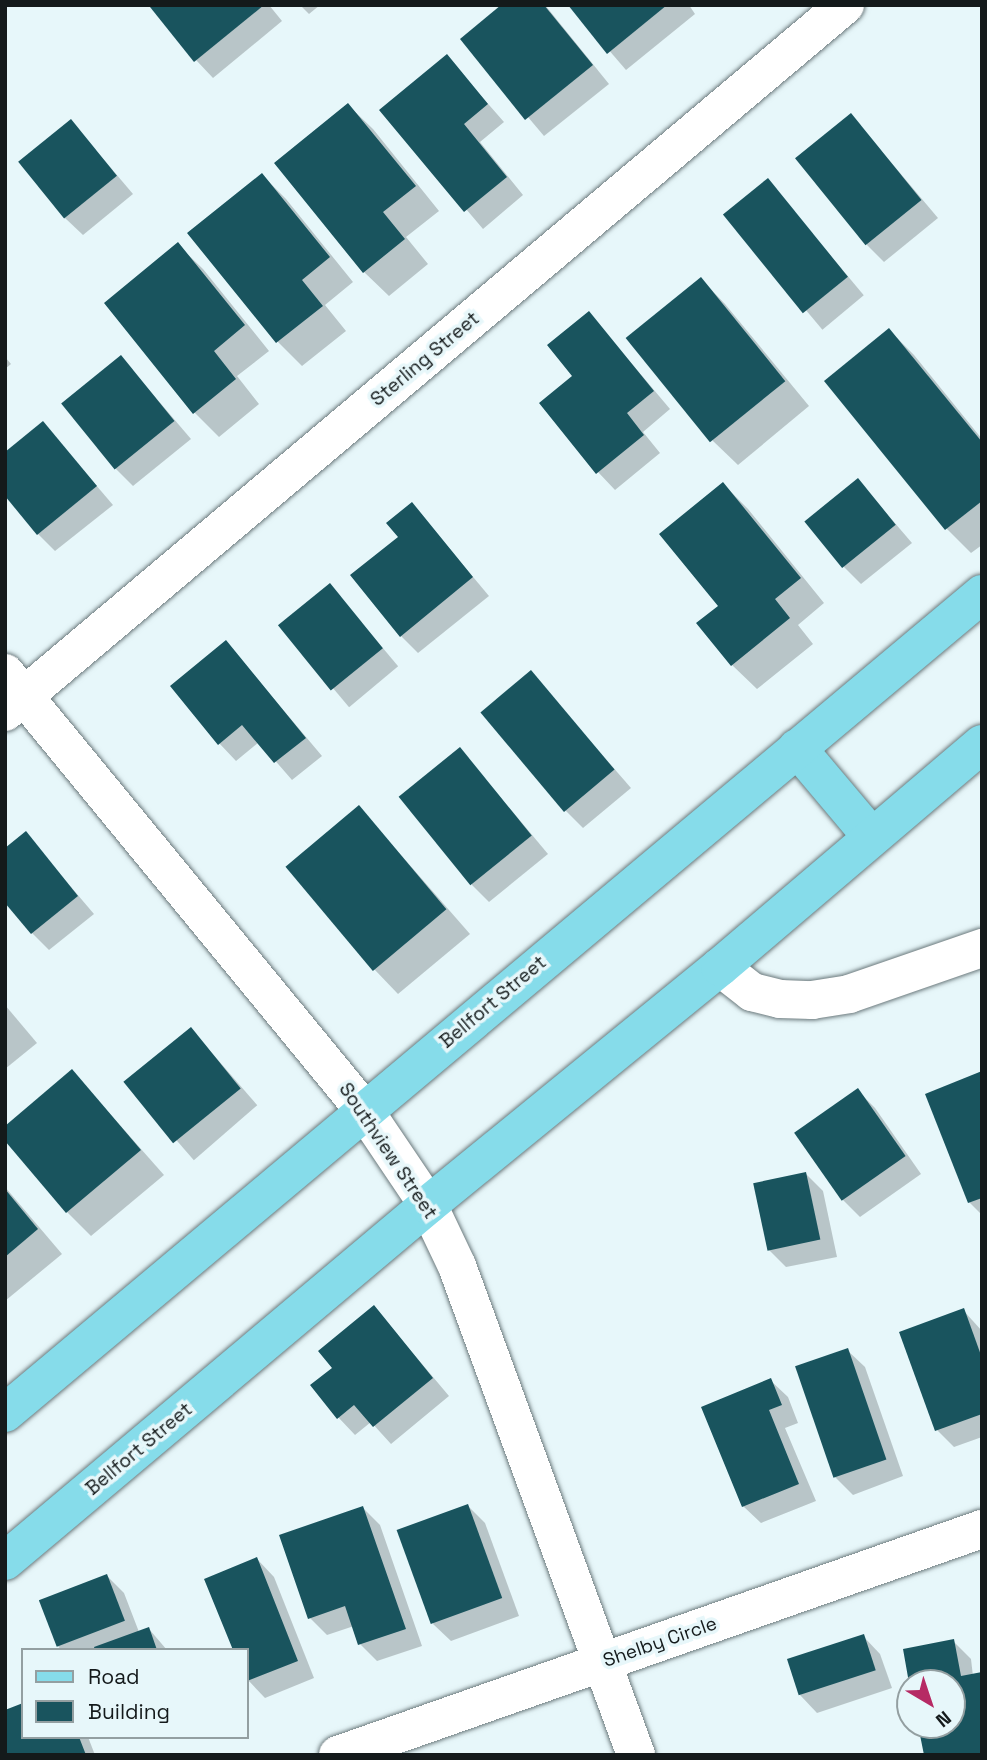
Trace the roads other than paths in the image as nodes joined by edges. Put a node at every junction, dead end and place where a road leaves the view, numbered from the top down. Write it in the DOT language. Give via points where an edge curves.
graph roads {
  1 [pos="845,5"];
  2 [pos="982,594"];
  3 [pos="12,693"];
  4 [pos="982,744"];
  5 [pos="797,748"];
  6 [pos="872,837"];
  7 [pos="982,948"];
  8 [pos="720,967"];
  9 [pos="364,1110"];
  10 [pos="428,1205"];
  11 [pos="5,1413"];
  12 [pos="982,1530"];
  13 [pos="5,1561"];
  14 [pos="602,1662"];
  15 [pos="338,1755"];
  16 [pos="636,1755"];
  1 -- 3 [label="street, Sterling Street"];
  2 -- 5 [label="main road, Bellfort Street"];
  3 -- 9 [label="street, Southview Street"];
  4 -- 6 [label="main road, Bellfort Street"];
  5 -- 6 [label="main road"];
  5 -- 9 [label="main road, Bellfort Street"];
  6 -- 8 [label="main road, Bellfort Street"];
  7 -- 8 [label="street" via="849,995 812,1000 752,992"];
  8 -- 10 [label="main road, Bellfort Street"];
  9 -- 10 [label="street, Southview Street"];
  9 -- 11 [label="main road, Bellfort Street"];
  10 -- 13 [label="main road, Bellfort Street"];
  10 -- 14 [label="street, Southview Street" via="457,1266"];
  12 -- 14 [label="street, Shelby Circle"];
  14 -- 15 [label="street, Shelby Circle"];
  14 -- 16 [label="street, Southview Street"];
}
